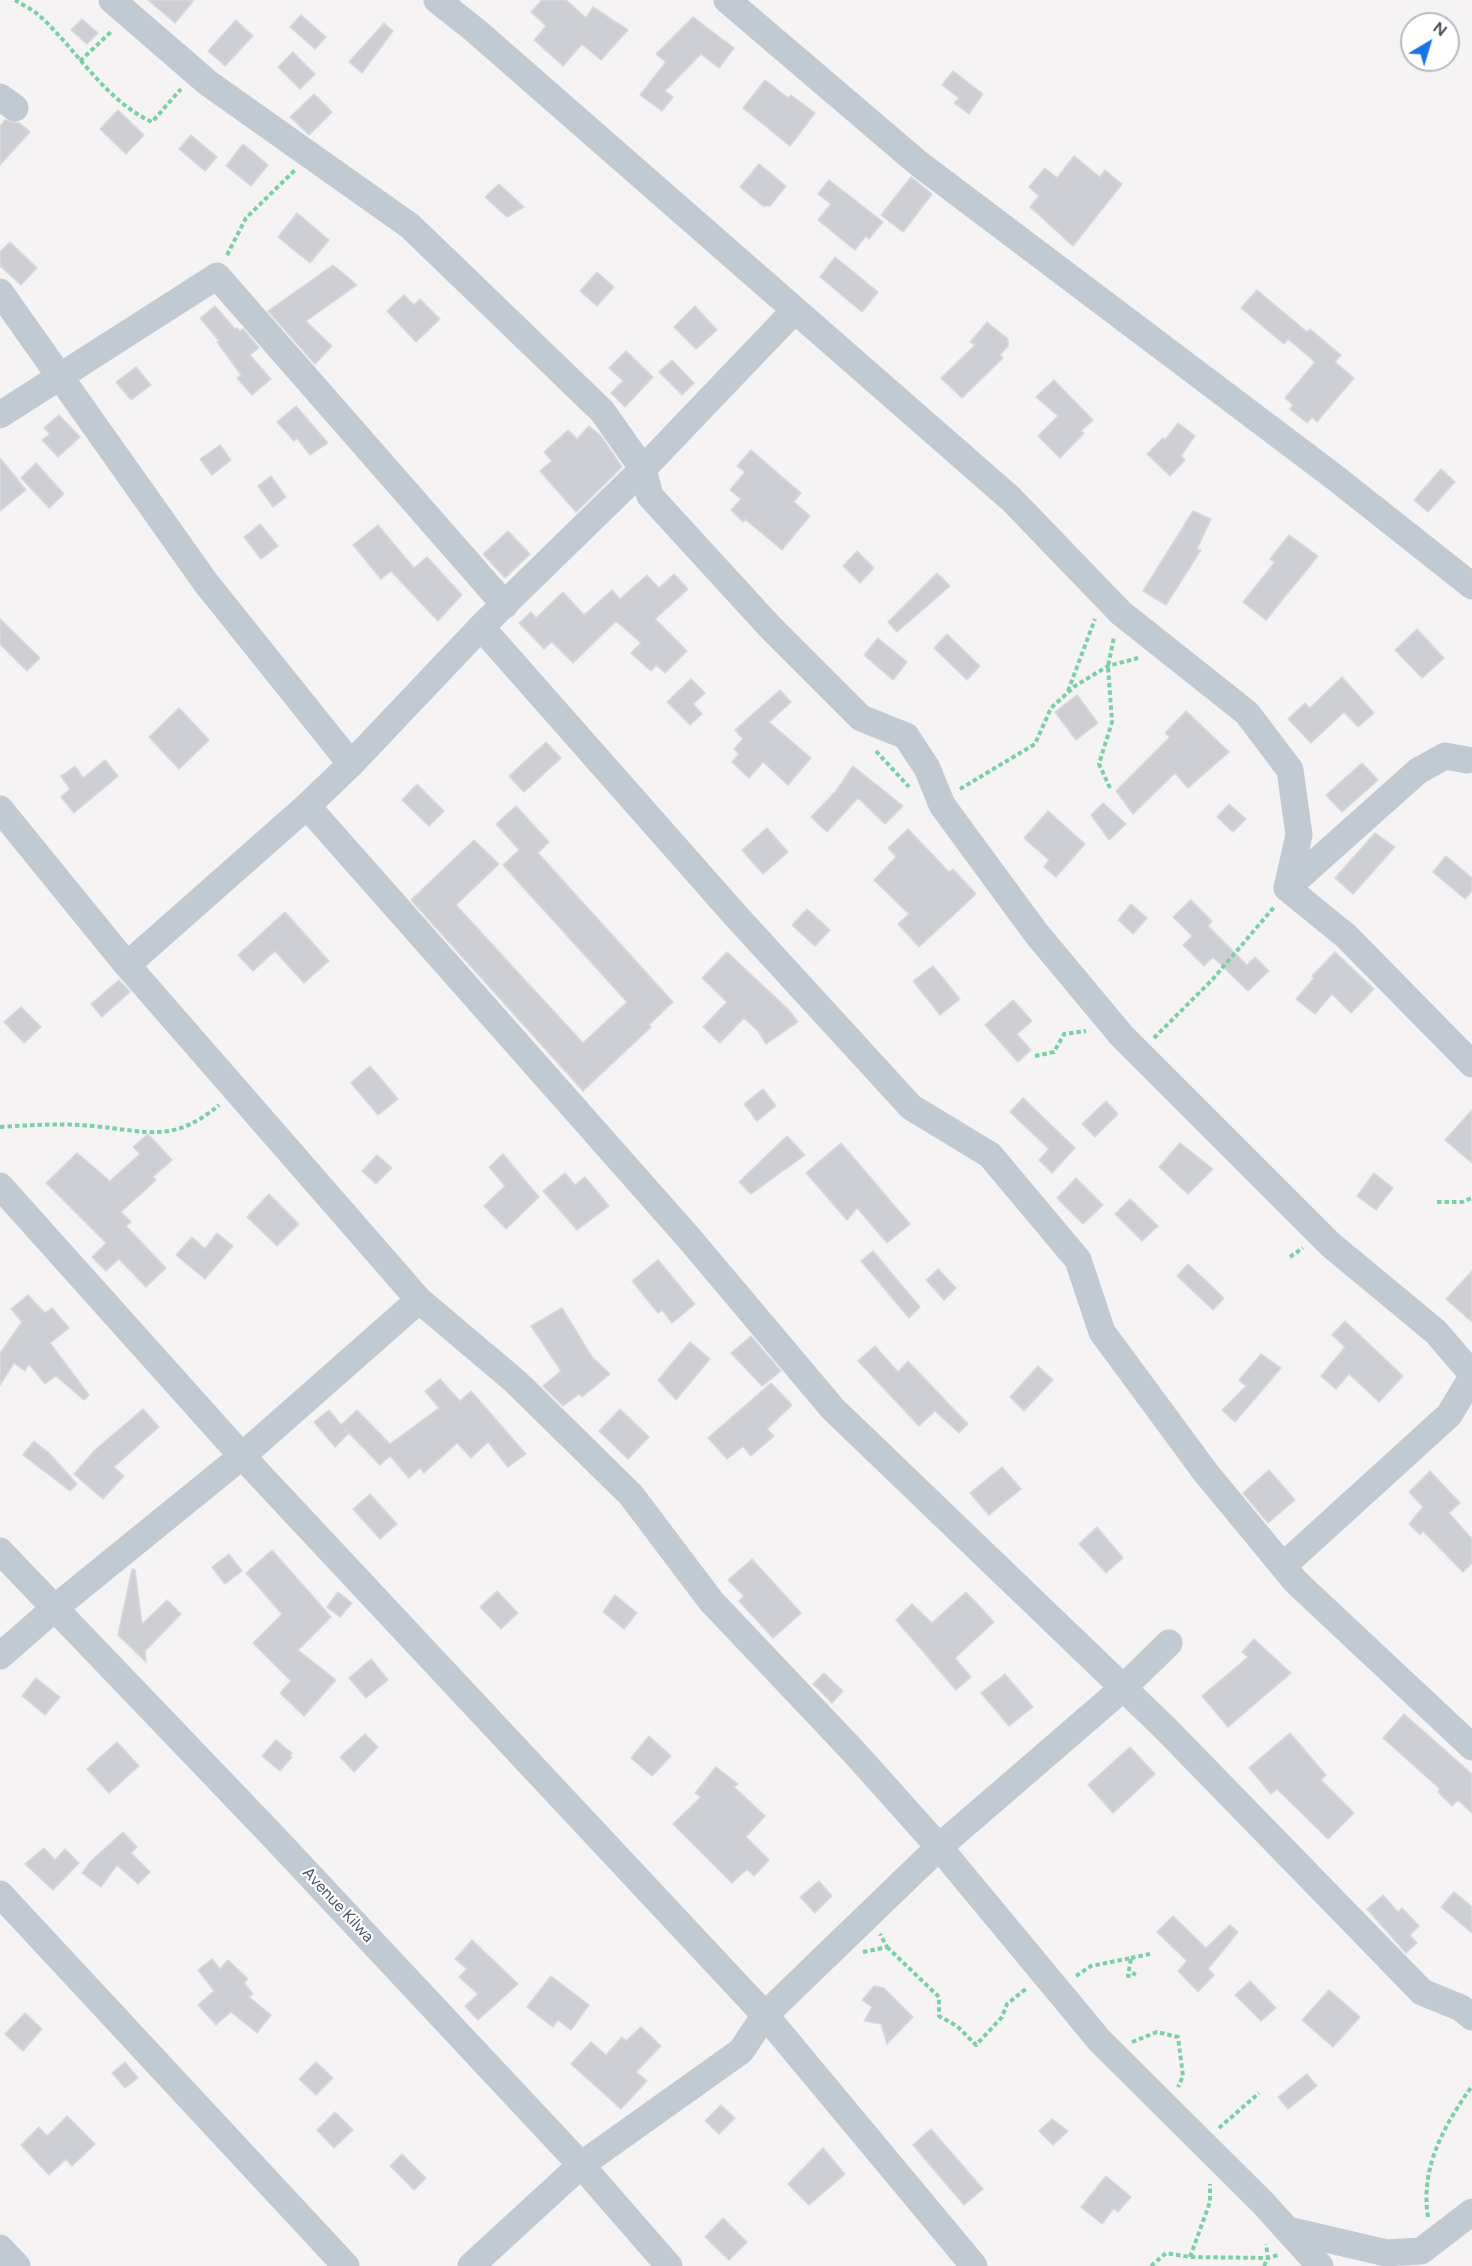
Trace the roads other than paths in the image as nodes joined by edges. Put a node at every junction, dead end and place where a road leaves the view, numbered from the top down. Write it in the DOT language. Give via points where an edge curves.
graph roads {
  1 [pos="437,0"];
  2 [pos="727,0"];
  3 [pos="120,6"];
  4 [pos="0,292"];
  5 [pos="794,311"];
  6 [pos="60,374"];
  7 [pos="0,415"];
  8 [pos="643,469"];
  9 [pos="1472,586"];
  10 [pos="504,605"];
  11 [pos="481,627"];
  12 [pos="1470,761"];
  13 [pos="351,764"];
  14 [pos="307,806"];
  15 [pos="0,809"];
  16 [pos="1287,888"];
  17 [pos="127,965"];
  18 [pos="1472,1064"];
  19 [pos="0,1186"];
  20 [pos="419,1300"];
  21 [pos="1472,1376"];
  22 [pos="242,1456"];
  23 [pos="0,1551"];
  24 [pos="1283,1566"];
  25 [pos="56,1607"];
  26 [pos="1169,1643"];
  27 [pos="0,1656"];
  28 [pos="1122,1689"];
  29 [pos="1472,1747"];
  30 [pos="939,1846"];
  31 [pos="0,1894"];
  32 [pos="765,2015"];
  33 [pos="1472,2017"];
  34 [pos="582,2165"];
  35 [pos="1472,2212"];
  36 [pos="0,2248"];
  37 [pos="1304,2248"];
  38 [pos="17,2266"];
  39 [pos="346,2266"];
  40 [pos="471,2266"];
  41 [pos="669,2266"];
  42 [pos="974,2266"];
  1 -- 5 [label="street"];
  2 -- 9 [label="street" via="918,163 1334,476"];
  3 -- 8 [label="street" via="196,72 410,226 602,411"];
  4 -- 6 [label="street"];
  5 -- 8 [label="street"];
  5 -- 16 [label="street" via="1011,499 1120,613 1247,713 1290,770 1299,836"];
  6 -- 7 [label="street"];
  6 -- 10 [label="street" via="217,276"];
  6 -- 13 [label="street" via="206,583"];
  8 -- 10 [label="street"];
  8 -- 21 [label="street" via="650,496 779,635 861,718 906,736 927,768 942,805 1035,933 1121,1035 1331,1245 1436,1332"];
  10 -- 11 [label="street"];
  11 -- 13 [label="street"];
  11 -- 24 [label="street" via="911,1107 990,1155 1078,1260 1101,1332 1206,1473"];
  12 -- 16 [label="street" via="1445,756 1418,771"];
  13 -- 14 [label="street"];
  14 -- 17 [label="street"];
  14 -- 28 [label="street" via="688,1237 832,1409"];
  15 -- 17 [label="street"];
  16 -- 18 [label="street" via="1346,936"];
  17 -- 20 [label="street"];
  19 -- 22 [label="street"];
  20 -- 22 [label="street"];
  20 -- 30 [label="street" via="516,1382 631,1495 711,1601"];
  21 -- 24 [label="street" via="1449,1415"];
  22 -- 25 [label="street"];
  22 -- 32 [label="street"];
  23 -- 25 [label="street, Avenue Kilwa"];
  24 -- 29 [label="street"];
  25 -- 27 [label="street"];
  25 -- 34 [label="street, Avenue Kilwa"];
  26 -- 28 [label="street"];
  28 -- 30 [label="street"];
  28 -- 33 [label="street" via="1165,1728 1422,1992 1461,2008"];
  30 -- 32 [label="street"];
  30 -- 37 [label="street" via="1100,2041"];
  31 -- 39 [label="street"];
  32 -- 34 [label="street" via="741,2051"];
  32 -- 42 [label="street"];
  34 -- 40 [label="street"];
  34 -- 41 [label="street, Avenue Kilwa"];
  35 -- 37 [label="street" via="1421,2251"];
  36 -- 38 [label="street"];
}
